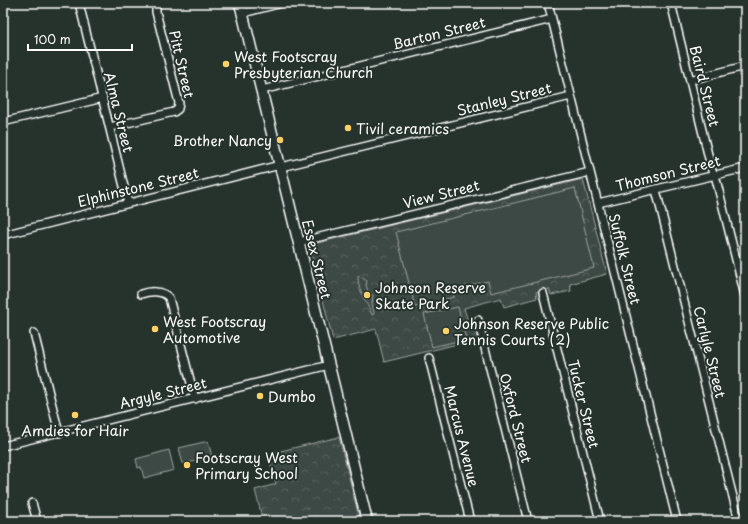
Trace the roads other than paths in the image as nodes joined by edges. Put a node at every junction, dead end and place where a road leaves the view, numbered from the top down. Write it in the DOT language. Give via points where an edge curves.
graph roads {
  1 [pos="79,3"];
  2 [pos="156,3"];
  3 [pos="282,3"];
  4 [pos="548,3"];
  5 [pos="671,3"];
  6 [pos="242,8"];
  7 [pos="552,19"];
  8 [pos="745,66"];
  9 [pos="690,80"];
  10 [pos="262,90"];
  11 [pos="571,96"];
  12 [pos="103,98"];
  13 [pos="3,122"];
  14 [pos="110,127"];
  15 [pos="280,166"];
  16 [pos="745,168"];
  17 [pos="590,172"];
  18 [pos="714,175"];
  19 [pos="656,190"];
  20 [pos="128,203"];
  21 [pos="598,203"];
  22 [pos="3,235"];
  23 [pos="299,242"];
  24 [pos="543,293"];
  25 [pos="141,294"];
  26 [pos="745,296"];
  27 [pos="478,320"];
  28 [pos="34,333"];
  29 [pos="429,358"];
  30 [pos="329,365"];
  31 [pos="194,399"];
  32 [pos="59,432"];
  33 [pos="3,446"];
  34 [pos="32,503"];
  35 [pos="745,519"];
  36 [pos="37,521"];
  37 [pos="368,521"];
  38 [pos="470,521"];
  39 [pos="528,521"];
  40 [pos="600,521"];
  41 [pos="677,521"];
  42 [pos="738,521"];
  1 -- 12 [label="street, Alma Street"];
  2 -- 14 [label="street, Pitt Street" via="156,12 179,103 178,108 174,112"];
  3 -- 6 [label="street"];
  4 -- 7 [label="street, Suffolk Street"];
  5 -- 9 [label="street, Baird Street"];
  6 -- 10 [label="street, Essex Street"];
  7 -- 10 [label="street, Barton Street"];
  7 -- 11 [label="street, Suffolk Street"];
  8 -- 9 [label="street"];
  9 -- 18 [label="street, Baird Street"];
  10 -- 15 [label="street, Essex Street"];
  11 -- 15 [label="street, Stanley Street"];
  11 -- 17 [label="street, Suffolk Street"];
  12 -- 13 [label="street"];
  12 -- 14 [label="street, Alma Street"];
  14 -- 20 [label="street, Alma Street"];
  15 -- 20 [label="street, Elphinstone Street"];
  15 -- 23 [label="street, Essex Street"];
  16 -- 18 [label="street, Thomson Street"];
  17 -- 21 [label="street, Suffolk Street"];
  17 -- 23 [label="street, View Street"];
  18 -- 19 [label="street, Thomson Street"];
  18 -- 26 [label="street, Baird Street"];
  19 -- 21 [label="street, Thomson Street"];
  19 -- 42 [label="street, Carlyle Street"];
  20 -- 22 [label="street, Elphinstone Street"];
  21 -- 41 [label="street, Suffolk Street"];
  23 -- 30 [label="street, Essex Street"];
  24 -- 40 [label="street, Tucker Street"];
  25 -- 31 [label="street" via="152,291 169,298"];
  27 -- 39 [label="street, Oxford Street"];
  28 -- 32 [label="street"];
  29 -- 38 [label="street, Marcus Avenue"];
  30 -- 31 [label="street, Argyle Street"];
  30 -- 37 [label="street, Essex Street"];
  31 -- 32 [label="street, Argyle Street"];
  32 -- 33 [label="street, Argyle Street"];
  34 -- 36 [label="street"];
  35 -- 42 [label="street"];
}
